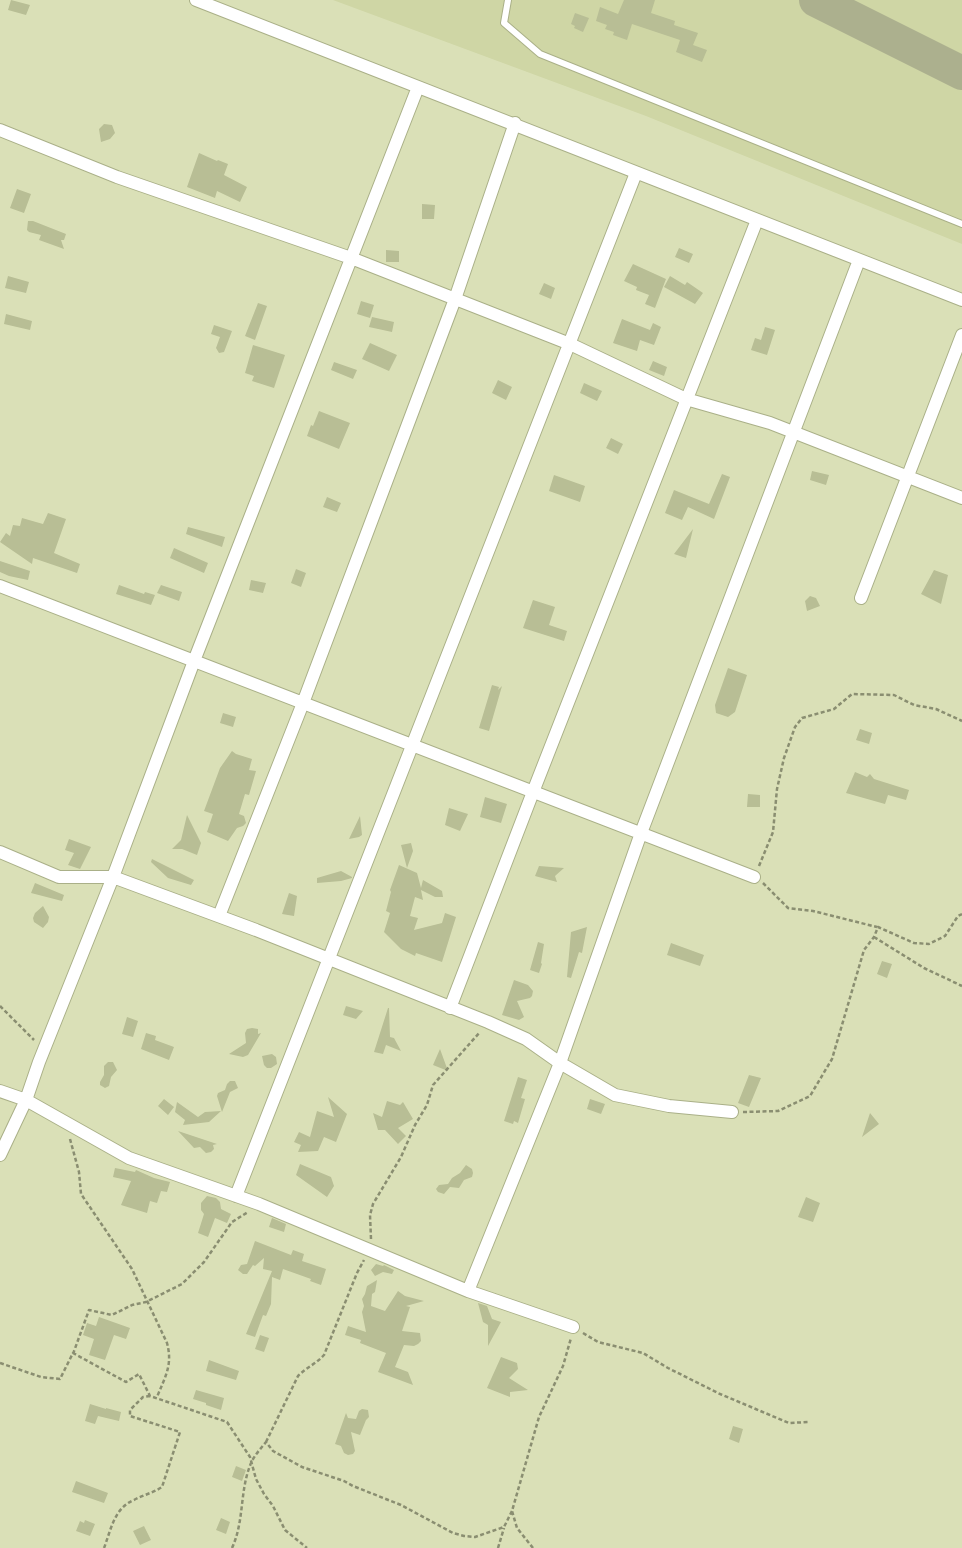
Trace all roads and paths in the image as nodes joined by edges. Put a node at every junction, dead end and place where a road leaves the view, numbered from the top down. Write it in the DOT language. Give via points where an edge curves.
graph roads {
  1 [pos="196,0"];
  2 [pos="508,0"];
  3 [pos="418,87"];
  4 [pos="515,123"];
  5 [pos="0,130"];
  6 [pos="636,173"];
  7 [pos="757,220"];
  8 [pos="962,224"];
  9 [pos="351,258"];
  10 [pos="859,260"];
  11 [pos="455,299"];
  12 [pos="962,300"];
  13 [pos="962,335"];
  14 [pos="570,344"];
  15 [pos="686,399"];
  16 [pos="793,432"];
  17 [pos="908,476"];
  18 [pos="962,498"];
  19 [pos="0,586"];
  20 [pos="861,598"];
  21 [pos="194,661"];
  22 [pos="303,703"];
  23 [pos="962,721"];
  24 [pos="412,745"];
  25 [pos="533,792"];
  26 [pos="641,834"];
  27 [pos="0,852"];
  28 [pos="113,877"];
  29 [pos="754,877"];
  30 [pos="962,914"];
  31 [pos="219,916"];
  32 [pos="878,927"];
  33 [pos="874,937"];
  34 [pos="328,959"];
  35 [pos="962,986"];
  36 [pos="0,1006"];
  37 [pos="450,1008"];
  38 [pos="488,1022"];
  39 [pos="39,1062"];
  40 [pos="560,1063"];
  41 [pos="0,1091"];
  42 [pos="26,1100"];
  43 [pos="732,1112"];
  44 [pos="63,1121"];
  45 [pos="0,1155"];
  46 [pos="236,1196"];
  47 [pos="259,1204"];
  48 [pos="369,1250"];
  49 [pos="468,1291"];
  50 [pos="146,1302"];
  51 [pos="573,1327"];
  52 [pos="73,1354"];
  53 [pos="0,1363"];
  54 [pos="150,1396"];
  55 [pos="157,1397"];
  56 [pos="809,1422"];
  57 [pos="266,1442"];
  58 [pos="252,1461"];
  59 [pos="512,1511"];
  60 [pos="504,1527"];
  61 [pos="104,1548"];
  62 [pos="232,1548"];
  63 [pos="307,1548"];
  64 [pos="498,1548"];
  65 [pos="533,1548"];
  1 -- 3 [label="street"];
  2 -- 8 [label="lane" via="504,23 540,54"];
  3 -- 4 [label="street"];
  3 -- 9 [label="street"];
  4 -- 6 [label="street"];
  4 -- 11 [label="street"];
  5 -- 9 [label="street" via="117,177"];
  6 -- 7 [label="street"];
  6 -- 14 [label="street"];
  7 -- 10 [label="street"];
  7 -- 15 [label="street"];
  9 -- 11 [label="street"];
  9 -- 21 [label="street"];
  10 -- 12 [label="street"];
  10 -- 16 [label="street"];
  11 -- 14 [label="street"];
  11 -- 22 [label="street"];
  13 -- 17 [label="street"];
  14 -- 15 [label="street"];
  14 -- 24 [label="street"];
  15 -- 16 [label="street"];
  15 -- 25 [label="street"];
  16 -- 17 [label="street"];
  16 -- 26 [label="street"];
  17 -- 18 [label="street"];
  17 -- 20 [label="street"];
  19 -- 21 [label="street"];
  21 -- 22 [label="street"];
  21 -- 28 [label="street"];
  22 -- 24 [label="street"];
  22 -- 31 [label="street"];
  23 -- 29 [label="path" via="894,695 852,694 834,709 802,718 795,727 786,752 775,800 773,832"];
  24 -- 25 [label="street"];
  24 -- 34 [label="street"];
  25 -- 26 [label="street"];
  25 -- 37 [label="street"];
  26 -- 29 [label="street"];
  26 -- 40 [label="street"];
  27 -- 28 [label="street" via="59,877"];
  28 -- 31 [label="street"];
  28 -- 39 [label="street"];
  29 -- 32 [label="path" via="788,908"];
  30 -- 32 [label="path" via="945,936 929,944 914,943"];
  31 -- 34 [label="street"];
  32 -- 33 [label="path"];
  33 -- 35 [label="path" via="924,968"];
  33 -- 43 [label="path" via="864,950 832,1059 810,1096 778,1111"];
  34 -- 37 [label="street"];
  34 -- 46 [label="street"];
  36 -- 39 [label="path" via="39,1044"];
  37 -- 38 [label="street"];
  38 -- 40 [label="street" via="526,1039"];
  38 -- 48 [label="path" via="433,1085 427,1105 414,1125 401,1157 373,1204"];
  39 -- 42 [label="street"];
  40 -- 43 [label="street" via="614,1095 669,1106"];
  40 -- 49 [label="street"];
  41 -- 42 [label="street"];
  42 -- 44 [label="street"];
  42 -- 45 [label="street"];
  44 -- 46 [label="street" via="129,1158"];
  44 -- 50 [label="path" via="79,1172 81,1194 132,1269"];
  46 -- 47 [label="street"];
  47 -- 48 [label="street"];
  47 -- 50 [label="path" via="232,1222 204,1262 182,1284"];
  48 -- 49 [label="street"];
  48 -- 57 [label="path" via="324,1355 298,1376"];
  49 -- 51 [label="street"];
  50 -- 52 [label="path" via="112,1315 89,1310"];
  50 -- 55 [label="path" via="170,1354 170,1365"];
  51 -- 56 [label="path" via="598,1342 643,1353 720,1394 789,1423"];
  51 -- 59 [label="path" via="563,1366 539,1417"];
  52 -- 53 [label="path" via="60,1379 41,1377"];
  52 -- 54 [label="path" via="126,1382 139,1374"];
  54 -- 55 [label="path"];
  54 -- 61 [label="path" via="143,1397 130,1410 130,1416 180,1432 162,1487 123,1506 116,1514"];
  55 -- 58 [label="path" via="227,1422"];
  57 -- 58 [label="path"];
  57 -- 60 [label="path" via="273,1451 302,1467 401,1505 453,1533 475,1537"];
  58 -- 62 [label="path" via="244,1489 239,1533"];
  58 -- 63 [label="path" via="256,1479 285,1530"];
  59 -- 60 [label="path"];
  59 -- 65 [label="path" via="517,1528"];
  60 -- 64 [label="path"];
}
